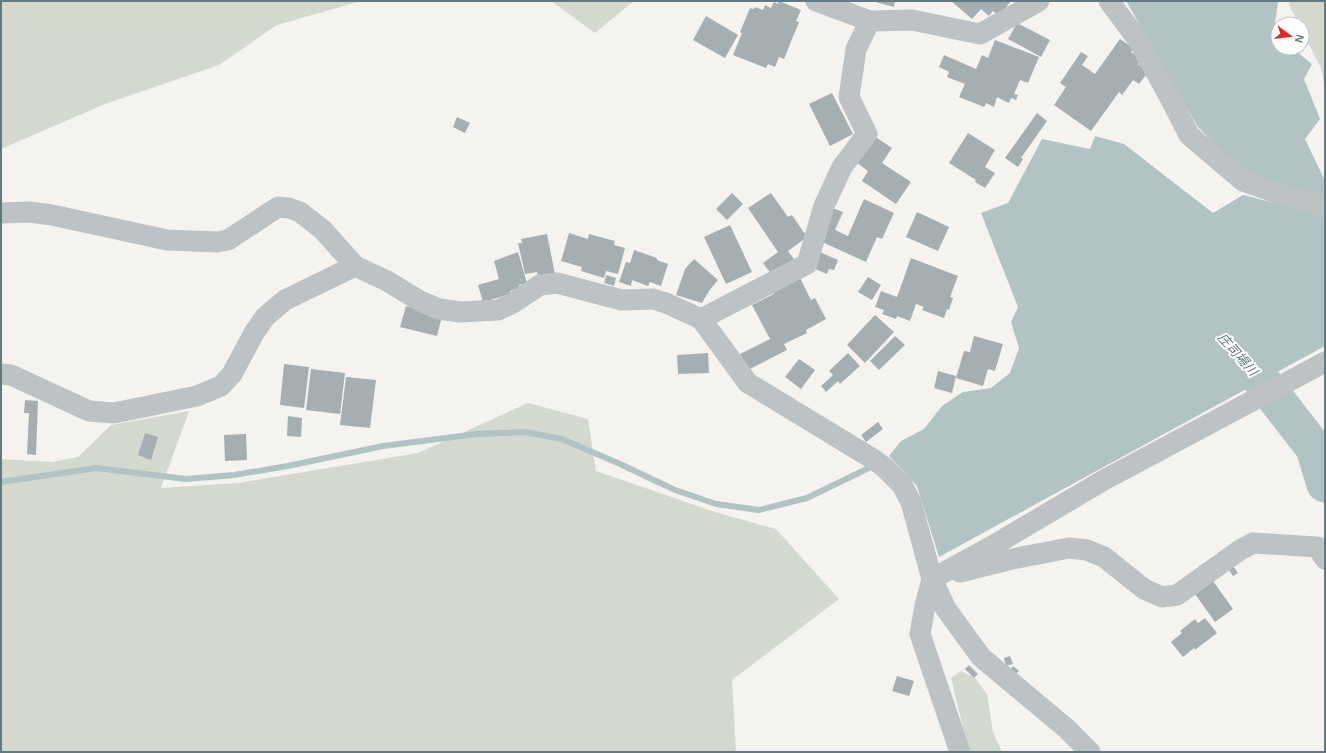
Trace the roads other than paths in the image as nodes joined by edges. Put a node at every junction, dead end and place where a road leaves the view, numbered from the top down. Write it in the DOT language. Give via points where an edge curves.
graph roads {
  1 [pos="816,1"];
  2 [pos="1039,1"];
  3 [pos="1109,1"];
  4 [pos="870,21"];
  5 [pos="1325,208"];
  6 [pos="1,213"];
  7 [pos="355,266"];
  8 [pos="701,319"];
  9 [pos="1325,362"];
  10 [pos="1,374"];
  11 [pos="1325,559"];
  12 [pos="932,579"];
  13 [pos="960,752"];
  14 [pos="1090,752"];
  1 -- 4 [label="street"];
  2 -- 4 [label="street" via="980,34 912,20"];
  3 -- 5 [label="street" via="1138,40 1189,134 1243,181"];
  4 -- 8 [label="street" via="856,49 849,96 867,134 842,167 824,206 807,264"];
  6 -- 7 [label="street" via="29,212 167,240 217,242 228,240 278,207 289,208 300,212 323,230"];
  7 -- 8 [label="street" via="439,309 460,312 498,310 540,285 557,283 622,300 653,299"];
  7 -- 10 [label="street" via="285,300 265,317 254,332 232,374 221,386 197,396 114,413 102,412 89,410 11,375"];
  8 -- 12 [label="street" via="748,383 879,463 902,484 911,502"];
  9 -- 12 [label="street" via="1104,480"];
  11 -- 12 [label="street" via="1317,547 1253,543 1177,595 1162,597 1144,589 1104,557 1087,550 1069,548"];
  12 -- 13 [label="street" via="920,634"];
  12 -- 14 [label="street" via="946,609 981,657 1067,729"];
}
